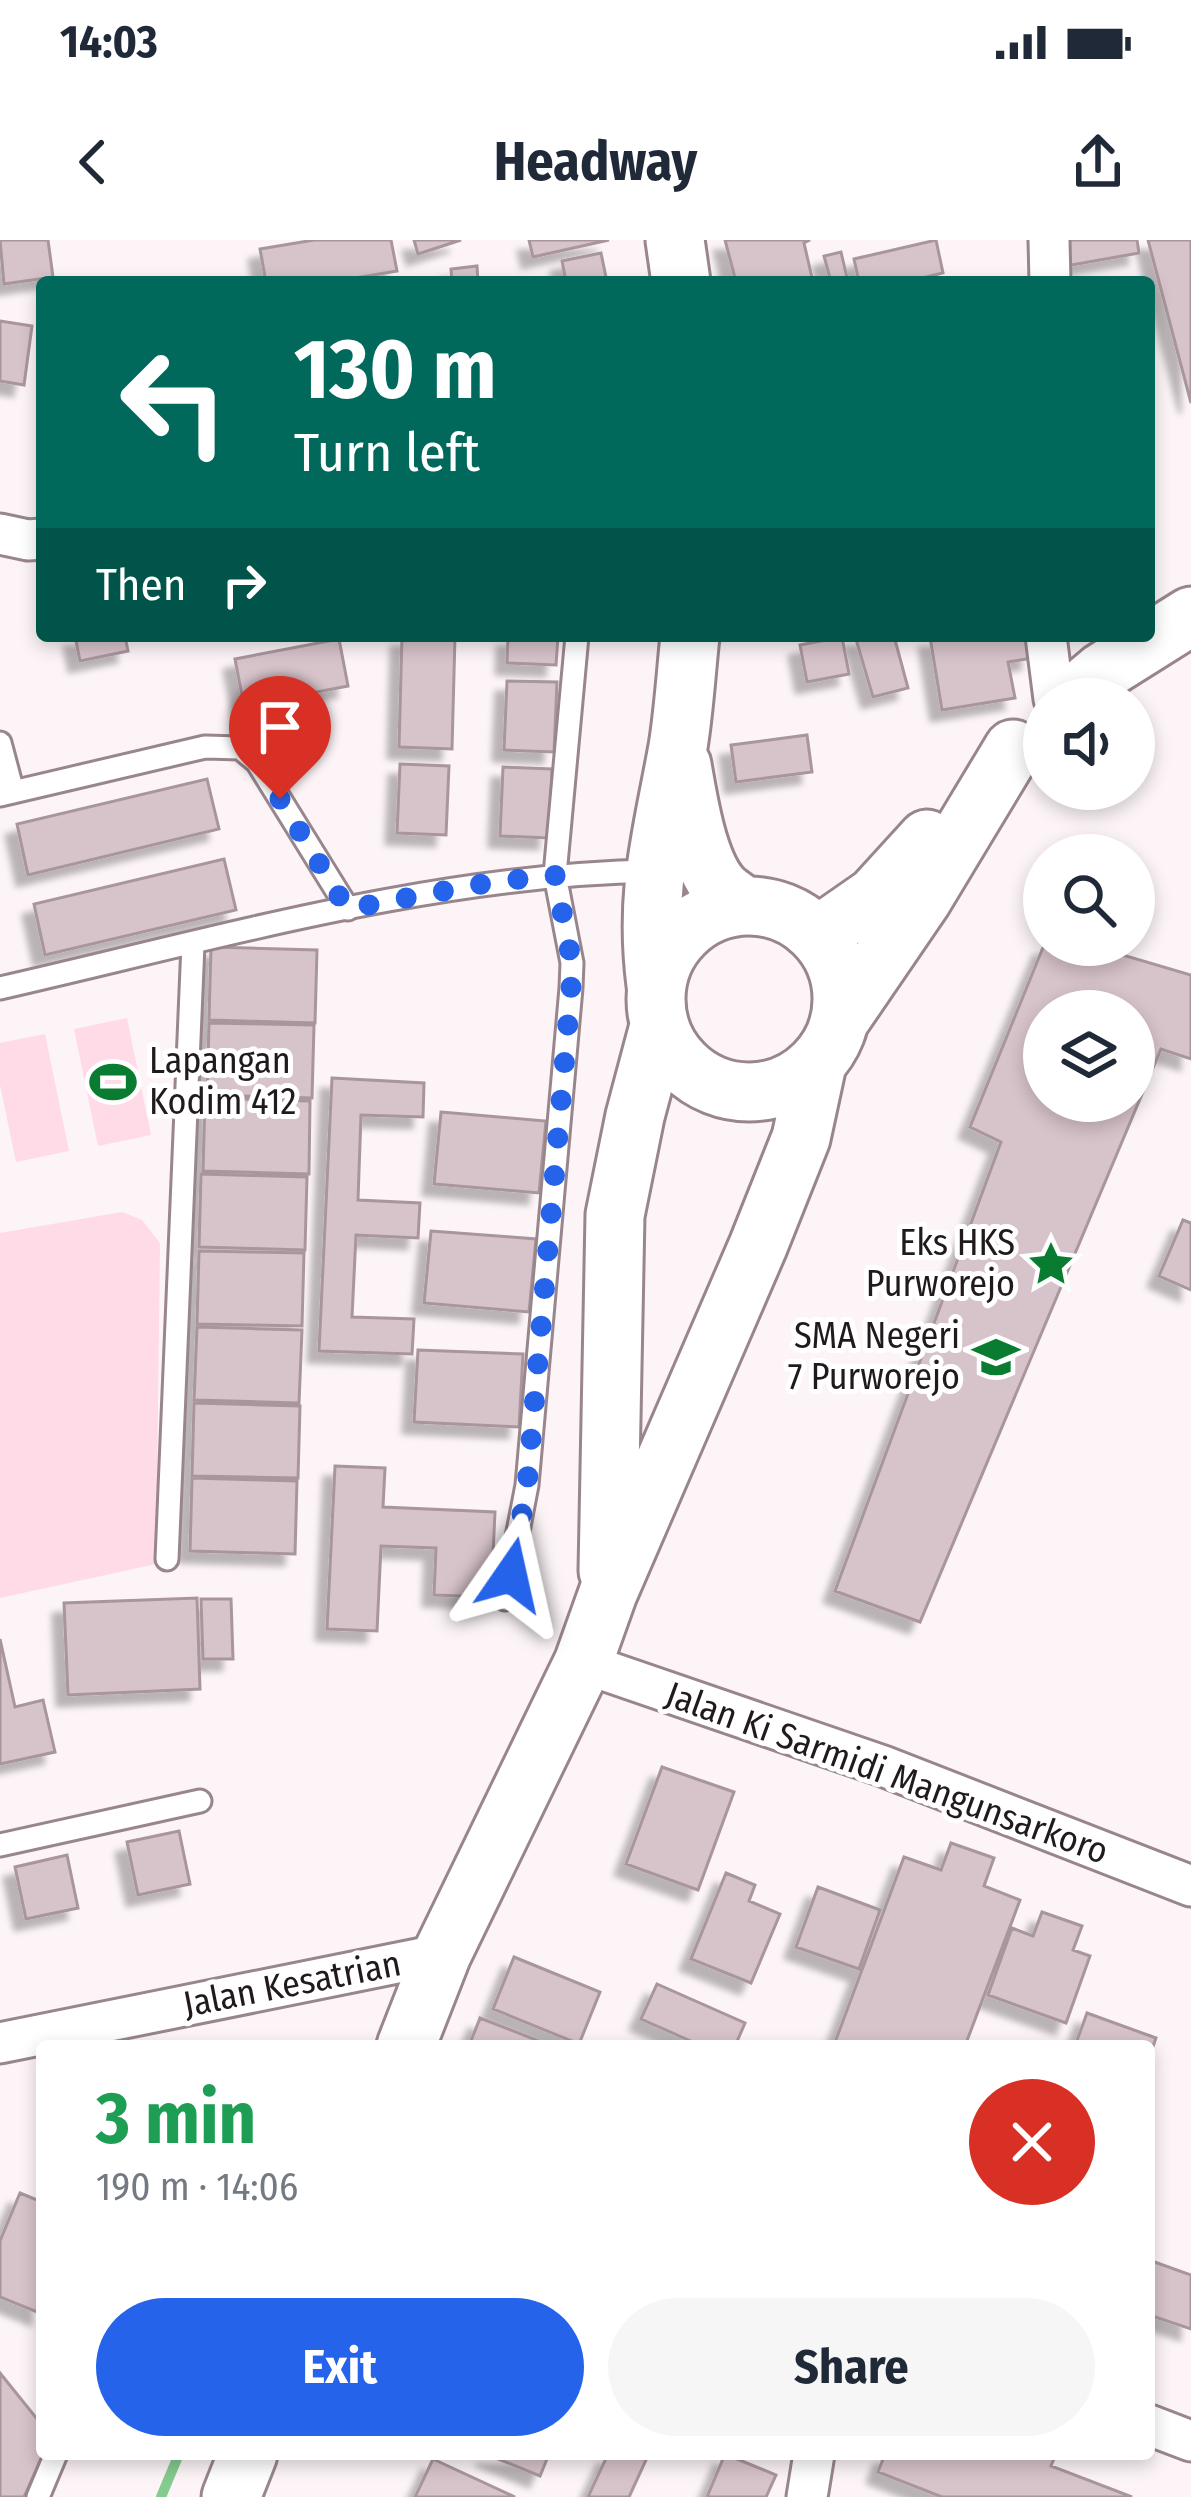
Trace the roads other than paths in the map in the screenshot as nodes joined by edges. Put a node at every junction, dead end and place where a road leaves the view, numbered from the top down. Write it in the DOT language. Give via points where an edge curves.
graph roads {
  1 [pos="674,240"];
  2 [pos="1049,240"];
  3 [pos="680,276"];
  4 [pos="1050,276"];
  5 [pos="0,534"];
  6 [pos="36,540"];
  7 [pos="1191,616"];
  8 [pos="1155,639"];
  9 [pos="576,642"];
  10 [pos="688,642"];
  11 [pos="1047,642"];
  12 [pos="1150,642"];
  13 [pos="1051,678"];
  14 [pos="1095,678"];
  15 [pos="1023,739"];
  16 [pos="0,743"];
  17 [pos="678,743"];
  18 [pos="1023,743"];
  19 [pos="6,794"];
  20 [pos="652,871"];
  21 [pos="555,875"];
  22 [pos="731,896"];
  23 [pos="347,909"];
  24 [pos="819,935"];
  25 [pos="193,944"];
  26 [pos="0,988"];
  27 [pos="657,1005"];
  28 [pos="829,1040"];
  29 [pos="166,1559"];
  30 [pos="608,1593"];
  31 [pos="505,1600"];
  32 [pos="583,1663"];
  33 [pos="200,1802"];
  34 [pos="0,1845"];
  35 [pos="1191,1886"];
  36 [pos="442,1954"];
  37 [pos="408,2040"];
  38 [pos="0,2043"];
  39 [pos="1155,2427"];
  40 [pos="1191,2440"];
  41 [pos="53,2460"];
  42 [pos="813,2460"];
  43 [pos="38,2497"];
  44 [pos="807,2497"];
  1 -- 3 [label="main road"];
  2 -- 4 [label="street"];
  5 -- 6 [label="street"];
  7 -- 8 [label="main road"];
  9 -- 21 [label="lane"];
  10 -- 17 [label="main road"];
  11 -- 13 [label="street"];
  12 -- 14 [label="main road"];
  15 -- 24 [label="main road" via="975,782 896,877"];
  16 -- 19 [label="lane"];
  17 -- 20 [label="main road"];
  17 -- 22 [label="main road" via="690,814"];
  18 -- 28 [label="main road"];
  19 -- 23 [label="lane" via="205,747 240,748 257,762"];
  20 -- 21 [label="lane"];
  20 -- 22 [label="lane" via="688,875"];
  20 -- 27 [label="main road"];
  21 -- 23 [label="lane"];
  21 -- 31 [label="lane" via="571,988 527,1486"];
  22 -- 24 [label="main road" via="799,919"];
  22 -- 27 [label="main road" via="666,955"];
  23 -- 25 [label="lane"];
  24 -- 28 [label="main road" via="843,988"];
  25 -- 26 [label="lane"];
  25 -- 29 [label="lane"];
  27 -- 28 [label="main road" via="674,1055 727,1090 790,1083"];
  27 -- 30 [label="main road" via="615,1216"];
  28 -- 30 [label="main road" via="801,1138"];
  30 -- 32 [label="main road"];
  32 -- 35 [label="street, Jalan Ki Sarmidi Mangunsarkoro" via="883,1766"];
  32 -- 36 [label="main road"];
  33 -- 34 [label="lane"];
  36 -- 37 [label="main road"];
  36 -- 38 [label="street, Jalan Kesatrian"];
  39 -- 40 [label="street"];
  41 -- 43 [label="lane"];
  42 -- 44 [label="street"];
}
